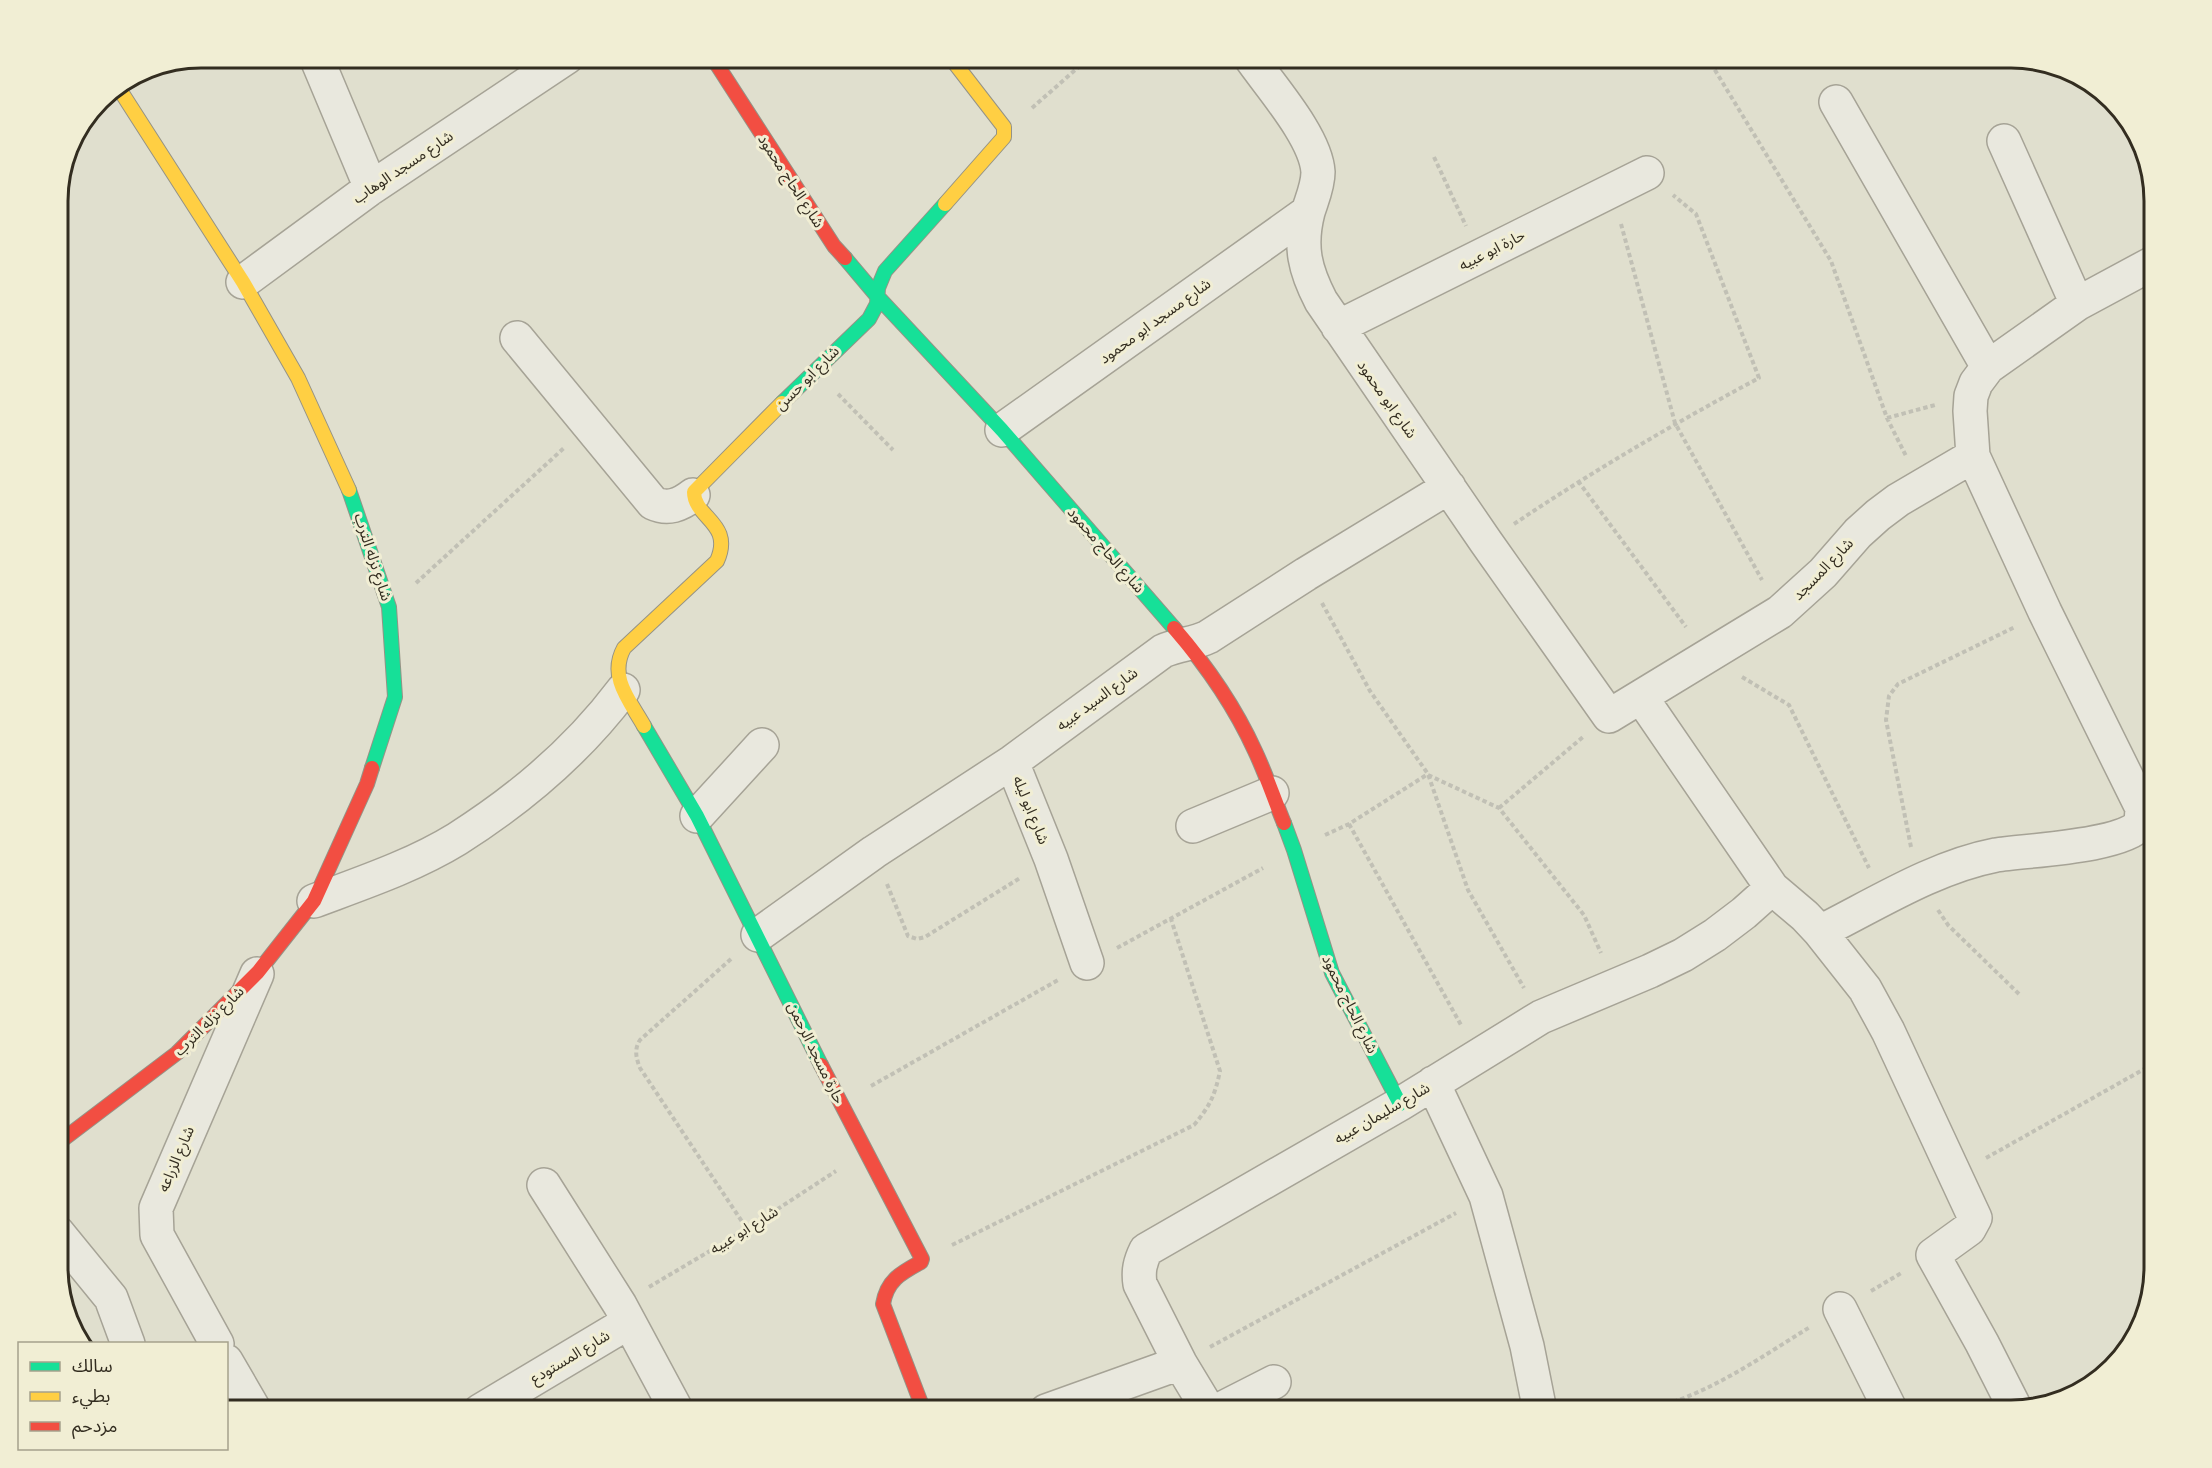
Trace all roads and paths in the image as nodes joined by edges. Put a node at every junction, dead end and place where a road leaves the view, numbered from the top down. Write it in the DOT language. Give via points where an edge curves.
graph roads {
  1 [pos="321,68"];
  2 [pos="551,68"];
  3 [pos="719,68"];
  4 [pos="958,68"];
  5 [pos="1077,68"];
  6 [pos="1258,68"];
  7 [pos="1714,68"];
  8 [pos="122,94"];
  9 [pos="1836,102"];
  10 [pos="1004,132"];
  11 [pos="2004,141"];
  12 [pos="1434,158"];
  13 [pos="1647,173"];
  14 [pos="371,188"];
  15 [pos="1612,190"];
  16 [pos="1308,212"];
  17 [pos="1477,258"];
  18 [pos="2145,267"];
  19 [pos="243,282"];
  20 [pos="877,296"];
  21 [pos="2077,304"];
  22 [pos="1338,327"];
  23 [pos="517,338"];
  24 [pos="1988,367"];
  25 [pos="814,370"];
  26 [pos="1971,396"];
  27 [pos="1887,418"];
  28 [pos="1675,423"];
  29 [pos="589,425"];
  30 [pos="1002,430"];
  31 [pos="893,450"];
  32 [pos="1973,456"];
  33 [pos="1578,481"];
  34 [pos="1921,486"];
  35 [pos="1449,487"];
  36 [pos="693,495"];
  37 [pos="1486,542"];
  38 [pos="1306,574"];
  39 [pos="390,607"];
  40 [pos="1780,612"];
  41 [pos="2045,612"];
  42 [pos="1187,643"];
  43 [pos="1707,656"];
  44 [pos="623,690"];
  45 [pos="1641,697"];
  46 [pos="1609,716"];
  47 [pos="762,745"];
  48 [pos="1012,762"];
  49 [pos="1428,774"];
  50 [pos="1272,793"];
  51 [pos="1499,808"];
  52 [pos="697,816"];
  53 [pos="1193,826"];
  54 [pos="1294,850"];
  55 [pos="874,852"];
  56 [pos="1051,859"];
  57 [pos="1918,883"];
  58 [pos="1772,888"];
  59 [pos="1885,899"];
  60 [pos="314,901"];
  61 [pos="1171,919"];
  62 [pos="1821,932"];
  63 [pos="758,935"];
  64 [pos="1087,963"];
  65 [pos="258,972"];
  66 [pos="1615,984"];
  67 [pos="2019,994"];
  68 [pos="1541,1017"];
  69 [pos="1478,1055"];
  70 [pos="2145,1069"];
  71 [pos="1433,1083"];
  72 [pos="840,1103"];
  73 [pos="1400,1104"];
  74 [pos="68,1136"];
  75 [pos="2016,1142"];
  76 [pos="866,1152"];
  77 [pos="544,1185"];
  78 [pos="1486,1196"];
  79 [pos="747,1229"];
  80 [pos="68,1245"];
  81 [pos="1932,1255"];
  82 [pos="922,1260"];
  83 [pos="1840,1309"];
  84 [pos="624,1313"];
  85 [pos="127,1342"];
  86 [pos="216,1342"];
  87 [pos="1180,1363"];
  88 [pos="228,1364"];
  89 [pos="1274,1382"];
  90 [pos="249,1400"];
  91 [pos="496,1400"];
  92 [pos="671,1400"];
  93 [pos="919,1400"];
  94 [pos="1077,1400"];
  95 [pos="1202,1400"];
  96 [pos="1239,1400"];
  97 [pos="1538,1400"];
  98 [pos="1675,1400"];
  99 [pos="1886,1400"];
  100 [pos="2011,1400"];
  1 -- 14 [label="street"];
  2 -- 14 [label="street, شارع مسجد الوهاب"];
  3 -- 20 [label="street, شارع الحاج محمود" via="834,246"];
  4 -- 10 [label="street"];
  5 -- 10 [label="path"];
  6 -- 16 [label="street, شارع ابو محمود" via="1312,149 1318,172"];
  7 -- 27 [label="path" via="1831,261"];
  8 -- 19 [label="street, شارع نزله الترب"];
  9 -- 24 [label="street"];
  10 -- 20 [label="street, شارع ابو حسن" via="1002,141 885,271"];
  11 -- 21 [label="street"];
  12 -- 17 [label="path" via="1461,211"];
  13 -- 15 [label="street, حارة ابو عبيه"];
  13 -- 28 [label="path" via="1696,214 1759,378"];
  14 -- 19 [label="street, شارع مسجد الوهاب"];
  15 -- 17 [label="street, حارة ابو عبيه"];
  15 -- 28 [label="path"];
  16 -- 22 [label="street, شارع ابو محمود" via="1304,257 1311,281"];
  16 -- 30 [label="street, شارع مسجد ابو محمود"];
  17 -- 22 [label="street, حارة ابو عبيه"];
  18 -- 21 [label="street"];
  19 -- 39 [label="street, شارع نزله الترب" via="298,378 354,501"];
  20 -- 25 [label="street, شارع ابو حسن" via="868,319"];
  20 -- 30 [label="street, شارع الحاج محمود"];
  21 -- 24 [label="street"];
  22 -- 35 [label="street, شارع ابو محمود"];
  23 -- 29 [label="street"];
  24 -- 26 [label="street"];
  25 -- 31 [label="path"];
  25 -- 36 [label="street, شارع ابو حسن"];
  26 -- 27 [label="path"];
  26 -- 32 [label="street"];
  27 -- 34 [label="path"];
  28 -- 33 [label="path"];
  28 -- 40 [label="path"];
  29 -- 36 [label="street" via="653,503 669,507"];
  29 -- 39 [label="path"];
  30 -- 42 [label="street, شارع الحاج محمود"];
  32 -- 34 [label="street, شارع المسجد"];
  32 -- 41 [label="street"];
  33 -- 37 [label="path"];
  33 -- 43 [label="path"];
  34 -- 40 [label="street, شارع المسجد" via="1878,515"];
  35 -- 37 [label="street, شارع ابو محمود"];
  35 -- 38 [label="street, شارع السيد عبيه"];
  36 -- 44 [label="street" via="720,532 721,555 624,648 616,669"];
  37 -- 46 [label="street, شارع ابو محمود"];
  38 -- 42 [label="street, شارع السيد عبيه" via="1208,637"];
  38 -- 49 [label="path" via="1370,690"];
  39 -- 60 [label="street, شارع نزله الترب" via="395,698 368,784"];
  40 -- 43 [label="street, شارع المسجد"];
  41 -- 57 [label="path" via="1898,684 1888,696 1886,720"];
  41 -- 57 [label="street" via="2142,808 2141,824 2127,834 2094,842 1980,859"];
  42 -- 48 [label="street, شارع السيد عبيه" via="1163,651"];
  42 -- 50 [label="street, شارع الحاج محمود" via="1233,708"];
  43 -- 45 [label="street, شارع المسجد"];
  43 -- 59 [label="path" via="1789,705"];
  44 -- 52 [label="street, حارة مسجد الرحمن"];
  44 -- 60 [label="street" via="599,722 562,759 456,839 410,864"];
  45 -- 46 [label="street, شارع المسجد"];
  45 -- 58 [label="street"];
  46 -- 51 [label="path"];
  47 -- 52 [label="street"];
  48 -- 55 [label="street, شارع السيد عبيه"];
  48 -- 56 [label="street, شارع ابو ليله"];
  49 -- 51 [label="path"];
  49 -- 68 [label="path" via="1468,890"];
  49 -- 69 [label="path" via="1349,824"];
  50 -- 53 [label="street"];
  50 -- 54 [label="street, شارع الحاج محمود"];
  51 -- 66 [label="path" via="1584,915"];
  52 -- 63 [label="street, حارة مسجد الرحمن"];
  54 -- 61 [label="path"];
  54 -- 73 [label="street, شارع الحاج محمود" via="1332,973"];
  55 -- 56 [label="path" via="908,936 917,939"];
  55 -- 63 [label="street, شارع السيد عبيه"];
  56 -- 64 [label="street, شارع ابو ليله"];
  57 -- 59 [label="street"];
  57 -- 67 [label="path" via="1948,925"];
  58 -- 62 [label="street"];
  58 -- 66 [label="street, شارع سليمان عبيه" via="1714,935 1674,959"];
  59 -- 62 [label="street"];
  60 -- 65 [label="street, شارع نزله الترب"];
  61 -- 64 [label="path"];
  61 -- 82 [label="path" via="1220,1071 1216,1094 1207,1110 1194,1125"];
  62 -- 81 [label="street" via="1865,988 1974,1212 1969,1229"];
  63 -- 72 [label="street, حارة مسجد الرحمن"];
  63 -- 79 [label="path" via="636,1046 639,1068"];
  64 -- 72 [label="path"];
  65 -- 74 [label="street, شارع نزله الترب" via="177,1053"];
  65 -- 86 [label="street, شارع الزراعه" via="156,1208 157,1235"];
  66 -- 68 [label="street, شارع سليمان عبيه"];
  68 -- 69 [label="street, شارع سليمان عبيه"];
  69 -- 71 [label="street, شارع سليمان عبيه"];
  70 -- 75 [label="path"];
  71 -- 73 [label="street, شارع سليمان عبيه"];
  71 -- 78 [label="street"];
  72 -- 76 [label="street, حارة مسجد الرحمن"];
  73 -- 87 [label="street, شارع سليمان عبيه" via="1146,1250 1140,1260 1140,1284"];
  76 -- 79 [label="path, شارع ابو عبيه"];
  76 -- 82 [label="street, حارة مسجد الرحمن"];
  77 -- 84 [label="street"];
  78 -- 87 [label="path"];
  78 -- 97 [label="street"];
  79 -- 84 [label="path, شارع ابو عبيه"];
  80 -- 85 [label="street" via="111,1298"];
  81 -- 83 [label="path"];
  81 -- 100 [label="street"];
  82 -- 93 [label="street" via="892,1278 883,1304"];
  83 -- 98 [label="path" via="1720,1382"];
  83 -- 99 [label="street"];
  84 -- 91 [label="street, شارع المستودع"];
  84 -- 92 [label="street"];
  87 -- 94 [label="street"];
  87 -- 95 [label="street, شارع سليمان عبيه"];
  88 -- 90 [label="street"];
  89 -- 96 [label="street"];
}
